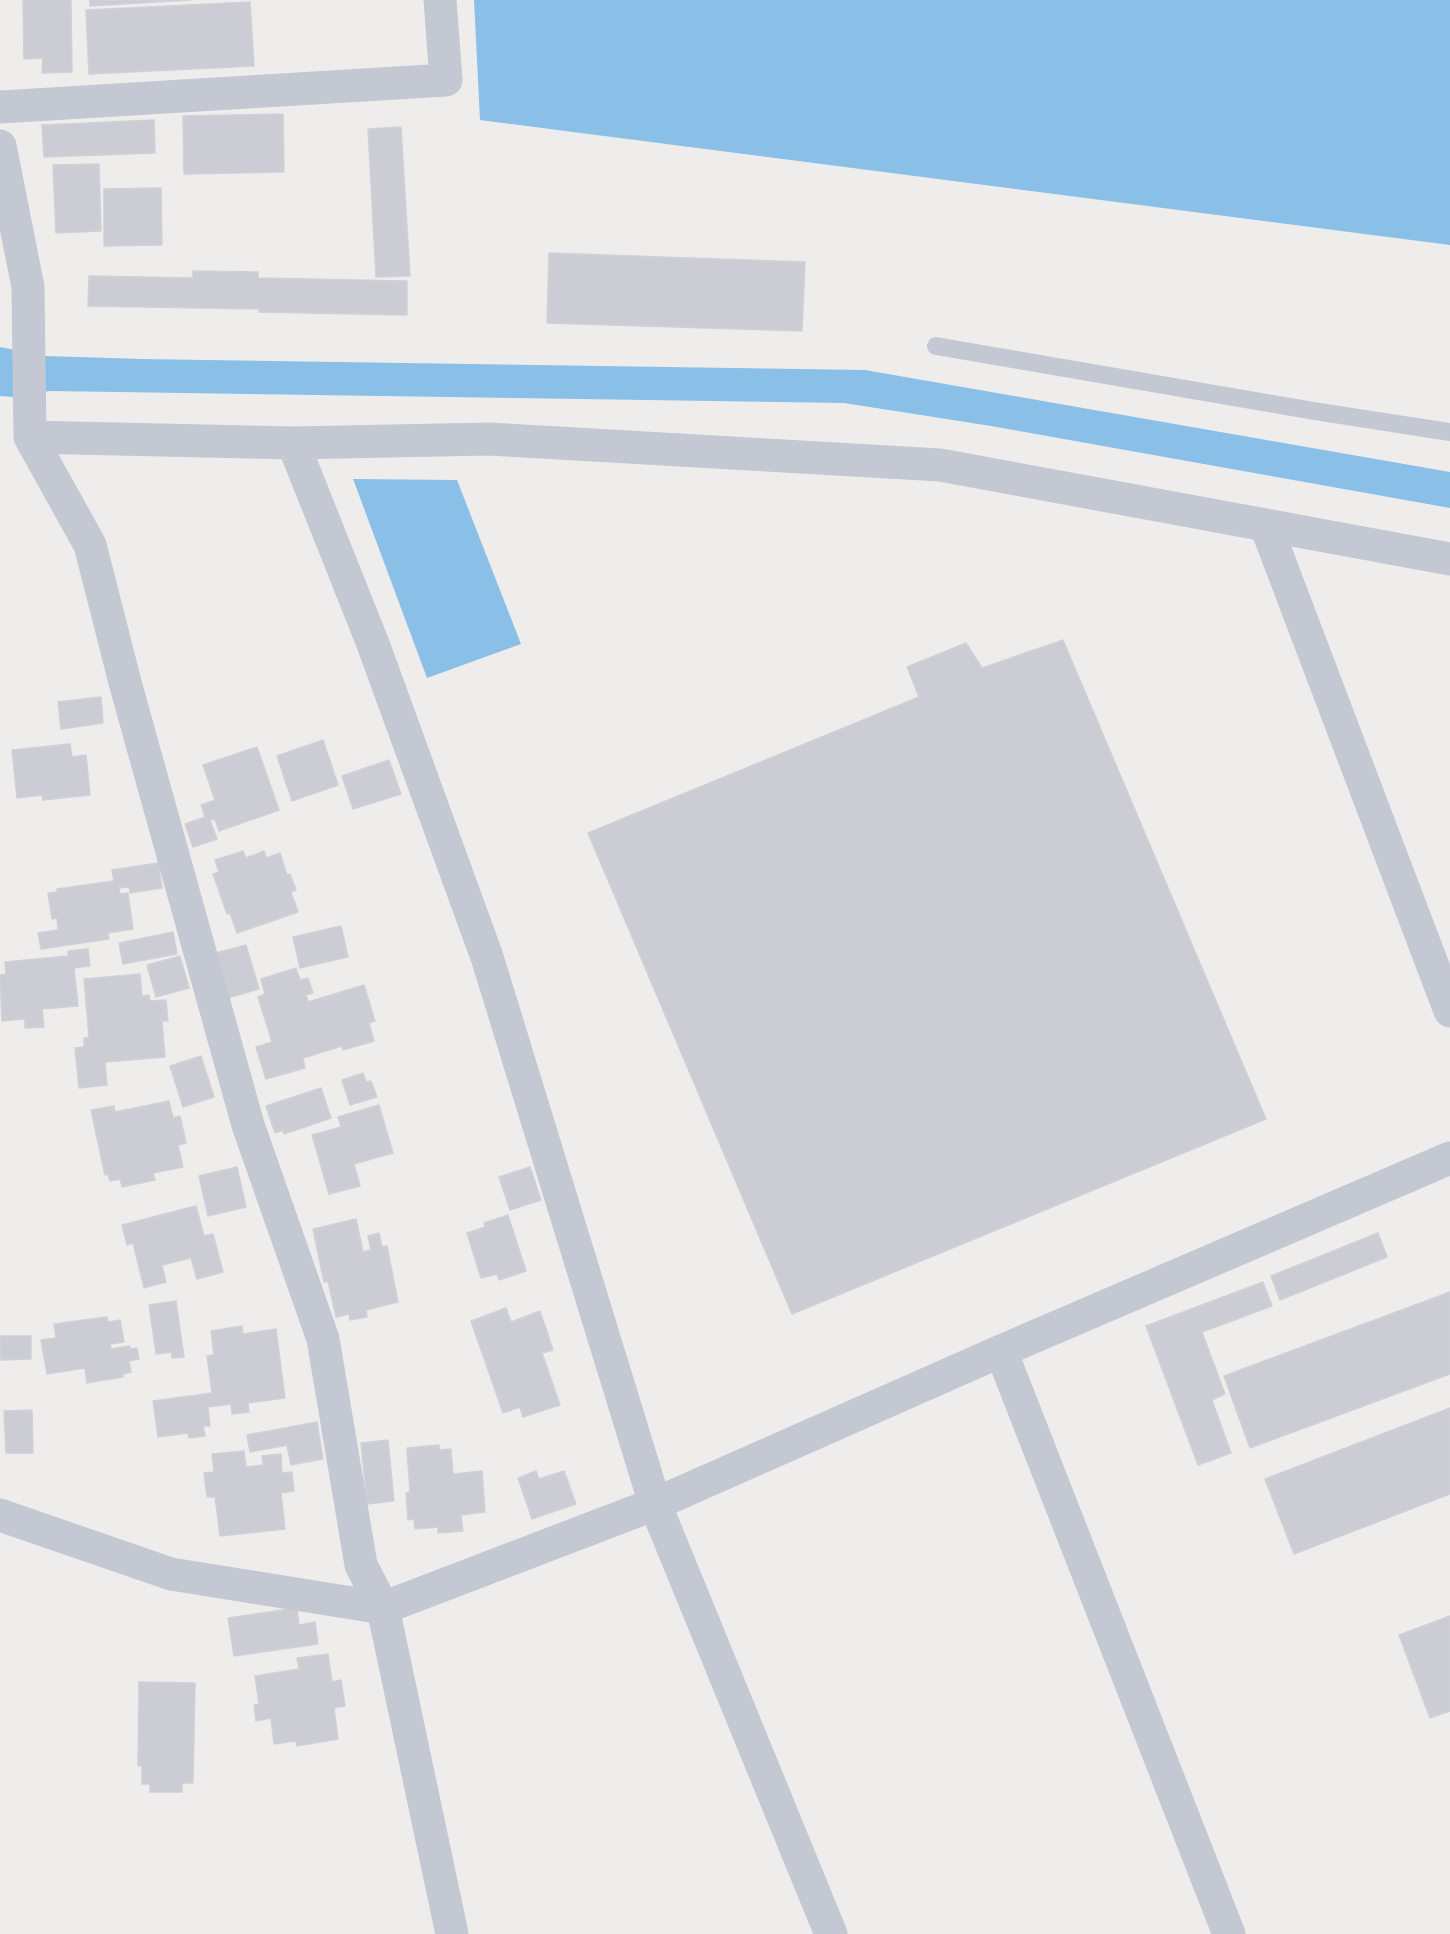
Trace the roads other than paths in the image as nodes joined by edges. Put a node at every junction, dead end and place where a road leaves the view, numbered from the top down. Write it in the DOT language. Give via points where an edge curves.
graph roads {
  1 [pos="440,0"];
  2 [pos="0,107"];
  3 [pos="0,146"];
  4 [pos="936,346"];
  5 [pos="1450,432"];
  6 [pos="30,437"];
  7 [pos="293,443"];
  8 [pos="1266,526"];
  9 [pos="1450,559"];
  10 [pos="1450,1011"];
  11 [pos="1450,1158"];
  12 [pos="1001,1351"];
  13 [pos="655,1504"];
  14 [pos="0,1515"];
  15 [pos="383,1608"];
  16 [pos="452,1934"];
  17 [pos="831,1934"];
  18 [pos="1229,1934"];
  1 -- 2 [label="street" via="446,80"];
  3 -- 6 [label="street" via="28,286"];
  4 -- 5 [label="lane"];
  6 -- 7 [label="street"];
  6 -- 15 [label="street" via="90,545 248,1125 323,1340 361,1564"];
  7 -- 8 [label="street" via="489,439 940,465"];
  7 -- 13 [label="street" via="373,644 487,957"];
  8 -- 9 [label="street"];
  8 -- 10 [label="street"];
  11 -- 12 [label="street"];
  12 -- 13 [label="street"];
  12 -- 18 [label="street"];
  13 -- 15 [label="street"];
  13 -- 17 [label="street"];
  14 -- 15 [label="street" via="171,1574"];
  15 -- 16 [label="street"];
}
